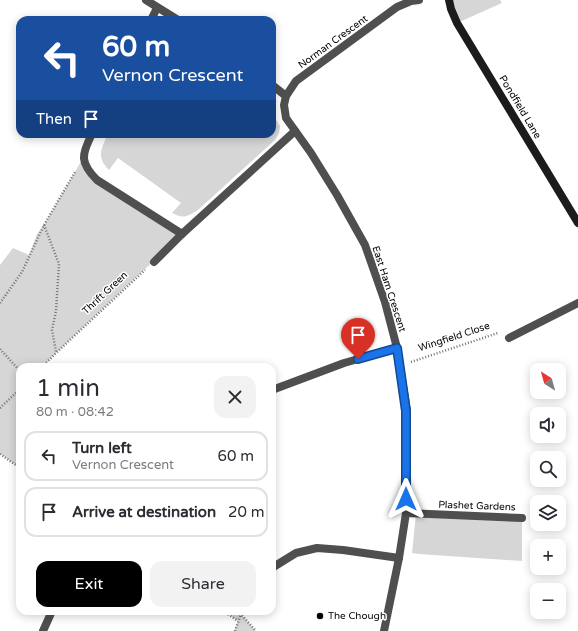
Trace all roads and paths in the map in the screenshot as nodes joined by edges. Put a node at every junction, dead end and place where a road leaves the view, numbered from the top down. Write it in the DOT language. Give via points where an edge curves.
graph roads {
  1 [pos="146,0"];
  2 [pos="419,0"];
  3 [pos="449,0"];
  4 [pos="157,8"];
  5 [pos="153,16"];
  6 [pos="171,16"];
  7 [pos="276,88"];
  8 [pos="286,96"];
  9 [pos="295,131"];
  10 [pos="90,138"];
  11 [pos="83,158"];
  12 [pos="578,222"];
  13 [pos="44,225"];
  14 [pos="182,234"];
  15 [pos="154,262"];
  16 [pos="0,303"];
  17 [pos="578,303"];
  18 [pos="509,338"];
  19 [pos="397,348"];
  20 [pos="0,349"];
  21 [pos="56,353"];
  22 [pos="46,363"];
  23 [pos="399,365"];
  24 [pos="16,367"];
  25 [pos="276,388"];
  26 [pos="16,393"];
  27 [pos="0,408"];
  28 [pos="0,454"];
  29 [pos="16,465"];
  30 [pos="406,513"];
  31 [pos="522,518"];
  32 [pos="399,558"];
  33 [pos="276,565"];
  34 [pos="50,615"];
  35 [pos="229,615"];
  36 [pos="241,615"];
  37 [pos="244,615"];
  38 [pos="238,621"];
  39 [pos="43,631"];
  40 [pos="235,631"];
  41 [pos="256,631"];
  42 [pos="384,631"];
  1 -- 4 [label="street"];
  2 -- 8 [label="street, Norman Crescent" via="397,7 296,81"];
  3 -- 12 [label="street, Pondfield Lane" via="457,23"];
  4 -- 5 [label="street"];
  4 -- 6 [label="street"];
  7 -- 8 [label="street"];
  8 -- 9 [label="street, East Ham Crescent" via="286,118"];
  9 -- 14 [label="street"];
  9 -- 19 [label="street, East Ham Crescent" via="337,195 365,245 385,302"];
  10 -- 11 [label="street"];
  11 -- 13 [label="path"];
  11 -- 14 [label="street" via="97,180"];
  13 -- 16 [label="path" via="22,272"];
  13 -- 21 [label="path" via="59,264 52,330"];
  14 -- 15 [label="street"];
  15 -- 21 [label="path, Thrift Green"];
  17 -- 18 [label="street"];
  18 -- 23 [label="path, Wingfield Close" via="498,333"];
  19 -- 23 [label="street, East Ham Crescent"];
  19 -- 25 [label="street" via="344,363"];
  20 -- 24 [label="path"];
  21 -- 22 [label="path, Thrift Green"];
  23 -- 30 [label="street, East Ham Crescent" via="406,411"];
  26 -- 27 [label="path"];
  28 -- 29 [label="path"];
  30 -- 31 [label="street, Plashet Gardens"];
  30 -- 32 [label="street, East Ham Crescent"];
  32 -- 33 [label="street" via="317,548 296,553"];
  32 -- 42 [label="street, East Ham Crescent"];
  34 -- 39 [label="street"];
  35 -- 38 [label="path"];
  36 -- 38 [label="path"];
  37 -- 41 [label="path"];
  38 -- 40 [label="path"];
}
